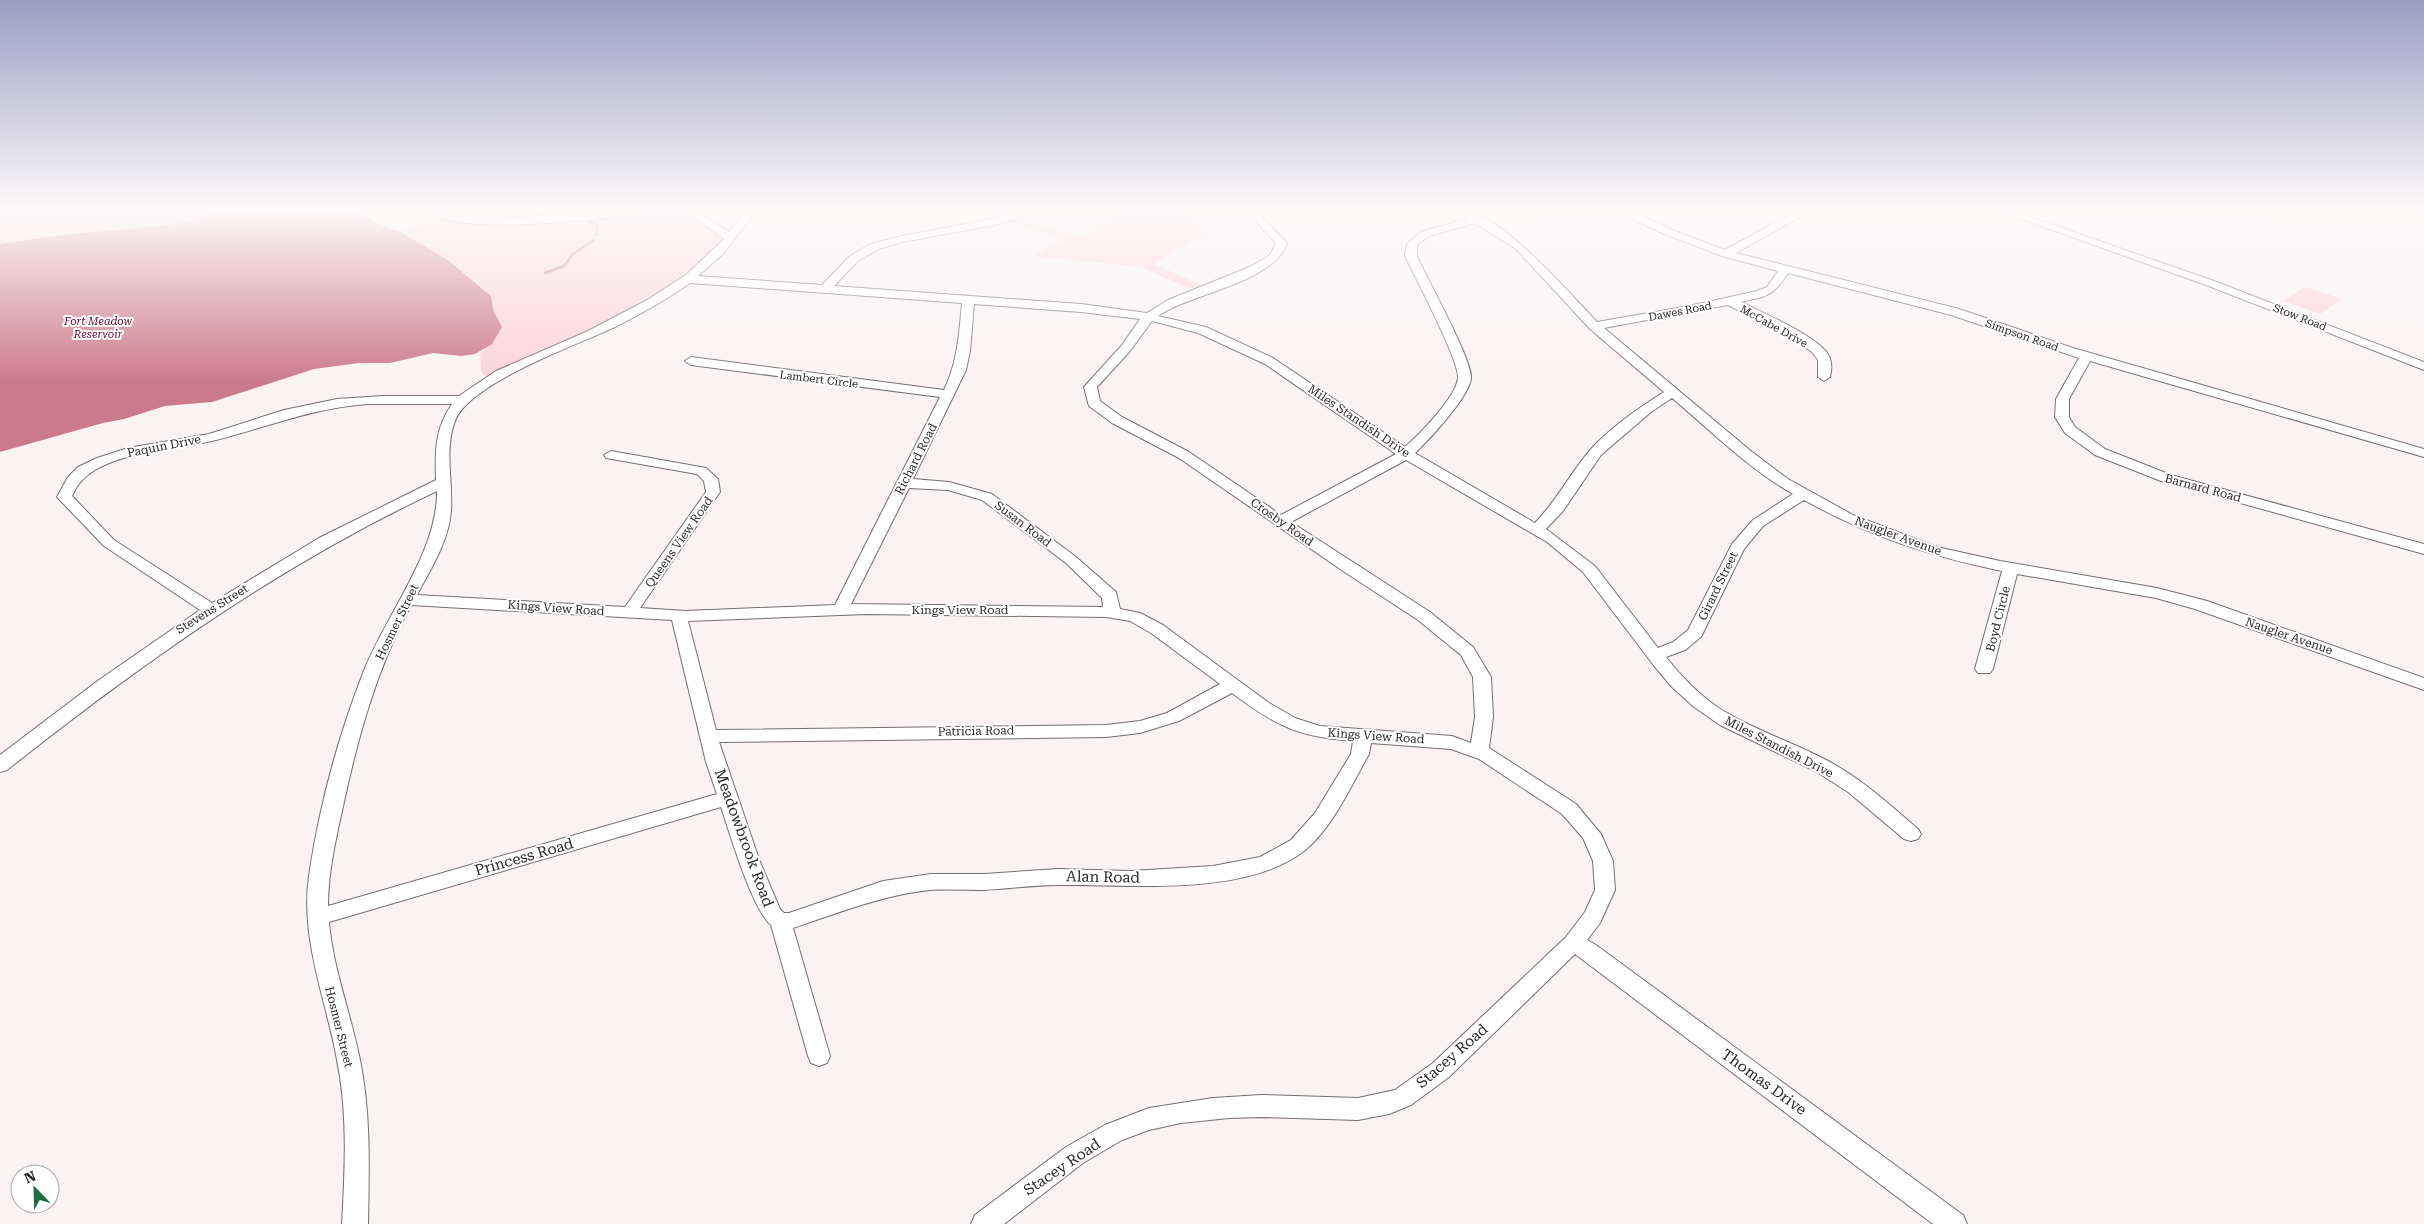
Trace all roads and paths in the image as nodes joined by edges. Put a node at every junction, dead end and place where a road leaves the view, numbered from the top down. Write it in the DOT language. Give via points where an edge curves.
graph roads {
  1 [pos="701,268"];
  2 [pos="845,268"];
  3 [pos="1252,268"];
  4 [pos="1417,268"];
  5 [pos="1540,268"];
  6 [pos="1777,268"];
  7 [pos="2168,268"];
  8 [pos="1784,270"];
  9 [pos="688,279"];
  10 [pos="824,290"];
  11 [pos="968,301"];
  12 [pos="1730,302"];
  13 [pos="1149,317"];
  14 [pos="1594,326"];
  15 [pos="2086,356"];
  16 [pos="691,361"];
  17 [pos="2424,366"];
  18 [pos="1824,378"];
  19 [pos="1672,392"];
  20 [pos="947,394"];
  21 [pos="462,400"];
  22 [pos="2424,453"];
  23 [pos="1406,454"];
  24 [pos="611,455"];
  25 [pos="443,482"];
  26 [pos="904,483"];
  27 [pos="1803,494"];
  28 [pos="1281,521"];
  29 [pos="1537,530"];
  30 [pos="2424,549"];
  31 [pos="2010,568"];
  32 [pos="406,600"];
  33 [pos="210,609"];
  34 [pos="841,610"];
  35 [pos="1112,613"];
  36 [pos="628,614"];
  37 [pos="679,616"];
  38 [pos="1655,656"];
  39 [pos="1984,669"];
  40 [pos="2424,684"];
  41 [pos="1233,685"];
  42 [pos="709,736"];
  43 [pos="1363,736"];
  44 [pos="1479,752"];
  45 [pos="2,761"];
  46 [pos="729,798"];
  47 [pos="1912,834"];
  48 [pos="318,917"];
  49 [pos="780,921"];
  50 [pos="1573,943"];
  51 [pos="820,1056"];
  52 [pos="356,1224"];
  53 [pos="984,1224"];
  54 [pos="1954,1224"];
  1 -- 9 [label="street, Hosmer Street"];
  2 -- 10 [label="street"];
  3 -- 13 [label="street"];
  4 -- 23 [label="street" via="1460,358 1465,376 1460,389 1428,434"];
  5 -- 14 [label="street, Naugler Avenue"];
  6 -- 8 [label="street, Simpson Road"];
  7 -- 17 [label="street, Stow Road"];
  8 -- 12 [label="street, Dawes Road" via="1771,289"];
  8 -- 15 [label="street, Simpson Road" via="1955,312"];
  9 -- 10 [label="street, Miles Standish Drive"];
  9 -- 21 [label="street, Hosmer Street" via="639,309 489,382"];
  10 -- 11 [label="street, Miles Standish Drive"];
  11 -- 13 [label="street, Miles Standish Drive" via="1067,307"];
  11 -- 20 [label="street, Richard Road" via="960,370"];
  12 -- 14 [label="street, Dawes Road"];
  12 -- 18 [label="street, McCabe Drive" via="1802,340 1821,354 1826,369"];
  13 -- 23 [label="street, Miles Standish Drive" via="1202,330 1269,361"];
  13 -- 28 [label="street, Crosby Road" via="1090,387 1094,403 1117,420 1182,454"];
  14 -- 19 [label="street, Naugler Avenue"];
  15 -- 22 [label="street, Simpson Road"];
  15 -- 30 [label="street, Barnard Road" via="2061,402 2061,414 2075,434 2096,450 2166,478"];
  16 -- 20 [label="street, Lambert Circle"];
  19 -- 27 [label="street, Naugler Avenue" via="1747,455"];
  19 -- 29 [label="street" via="1646,409 1596,452 1558,508"];
  20 -- 26 [label="street, Richard Road"];
  21 -- 25 [label="street, Hosmer Street" via="450,414 444,428"];
  21 -- 33 [label="street, Paquin Drive" via="371,401 308,408 211,437 113,456 86,468 70,483 64,497 109,543"];
  23 -- 28 [label="street"];
  23 -- 29 [label="street, Miles Standish Drive"];
  24 -- 36 [label="street, Queens View Road" via="701,471 711,479 713,492"];
  25 -- 32 [label="street, Hosmer Street" via="441,525"];
  25 -- 33 [label="street, Stevens Street" via="326,540"];
  26 -- 34 [label="street, Richard Road"];
  26 -- 35 [label="street, Susan Road" via="949,486 987,497 1071,560 1110,596"];
  27 -- 31 [label="street, Naugler Avenue" via="1848,518 1933,551"];
  27 -- 38 [label="street, Girard Street" via="1758,524 1737,547 1695,633 1679,646"];
  28 -- 44 [label="street, Crosby Road" via="1424,616 1467,651 1482,677 1484,717"];
  29 -- 38 [label="street, Miles Standish Drive" via="1589,569"];
  31 -- 39 [label="street, Boyd Circle" via="2004,602"];
  31 -- 40 [label="street, Naugler Avenue" via="2157,593 2201,605"];
  32 -- 36 [label="street, Kings View Road"];
  32 -- 48 [label="street, Hosmer Street" via="380,652 349,738 322,862"];
  33 -- 45 [label="street, Stevens Street"];
  34 -- 35 [label="street, Kings View Road" via="1076,610"];
  34 -- 37 [label="street, Kings View Road"];
  35 -- 41 [label="street, Kings View Road" via="1134,618 1157,629"];
  36 -- 37 [label="street, Kings View Road"];
  37 -- 42 [label="street, Meadowbrook Road"];
  38 -- 47 [label="street, Miles Standish Drive" via="1700,703 1726,721 1824,767"];
  41 -- 42 [label="street, Patricia Road" via="1173,717 1140,727 1106,731"];
  41 -- 43 [label="street, Kings View Road" via="1289,722 1319,732"];
  42 -- 46 [label="street, Meadowbrook Road"];
  43 -- 44 [label="street, Kings View Road" via="1419,738 1452,743"];
  43 -- 49 [label="street, Alan Road" via="1360,754 1322,818 1298,845 1265,864 1204,875 1131,879 1058,877 931,882 883,889 789,921"];
  44 -- 50 [label="street, Stacey Road" via="1570,809 1590,834 1603,861 1605,890 1593,917"];
  46 -- 48 [label="street, Princess Road"];
  46 -- 49 [label="street, Meadowbrook Road" via="750,862 772,914"];
  48 -- 52 [label="street, Hosmer Street" via="325,971 348,1057 353,1089"];
  49 -- 51 [label="street, Meadowbrook Road"];
  50 -- 53 [label="street, Stacey Road" via="1424,1085 1389,1103 1347,1109 1218,1108 1175,1113 1133,1124 1055,1168"];
  50 -- 54 [label="street, Thomas Drive" via="1589,951"];
}
